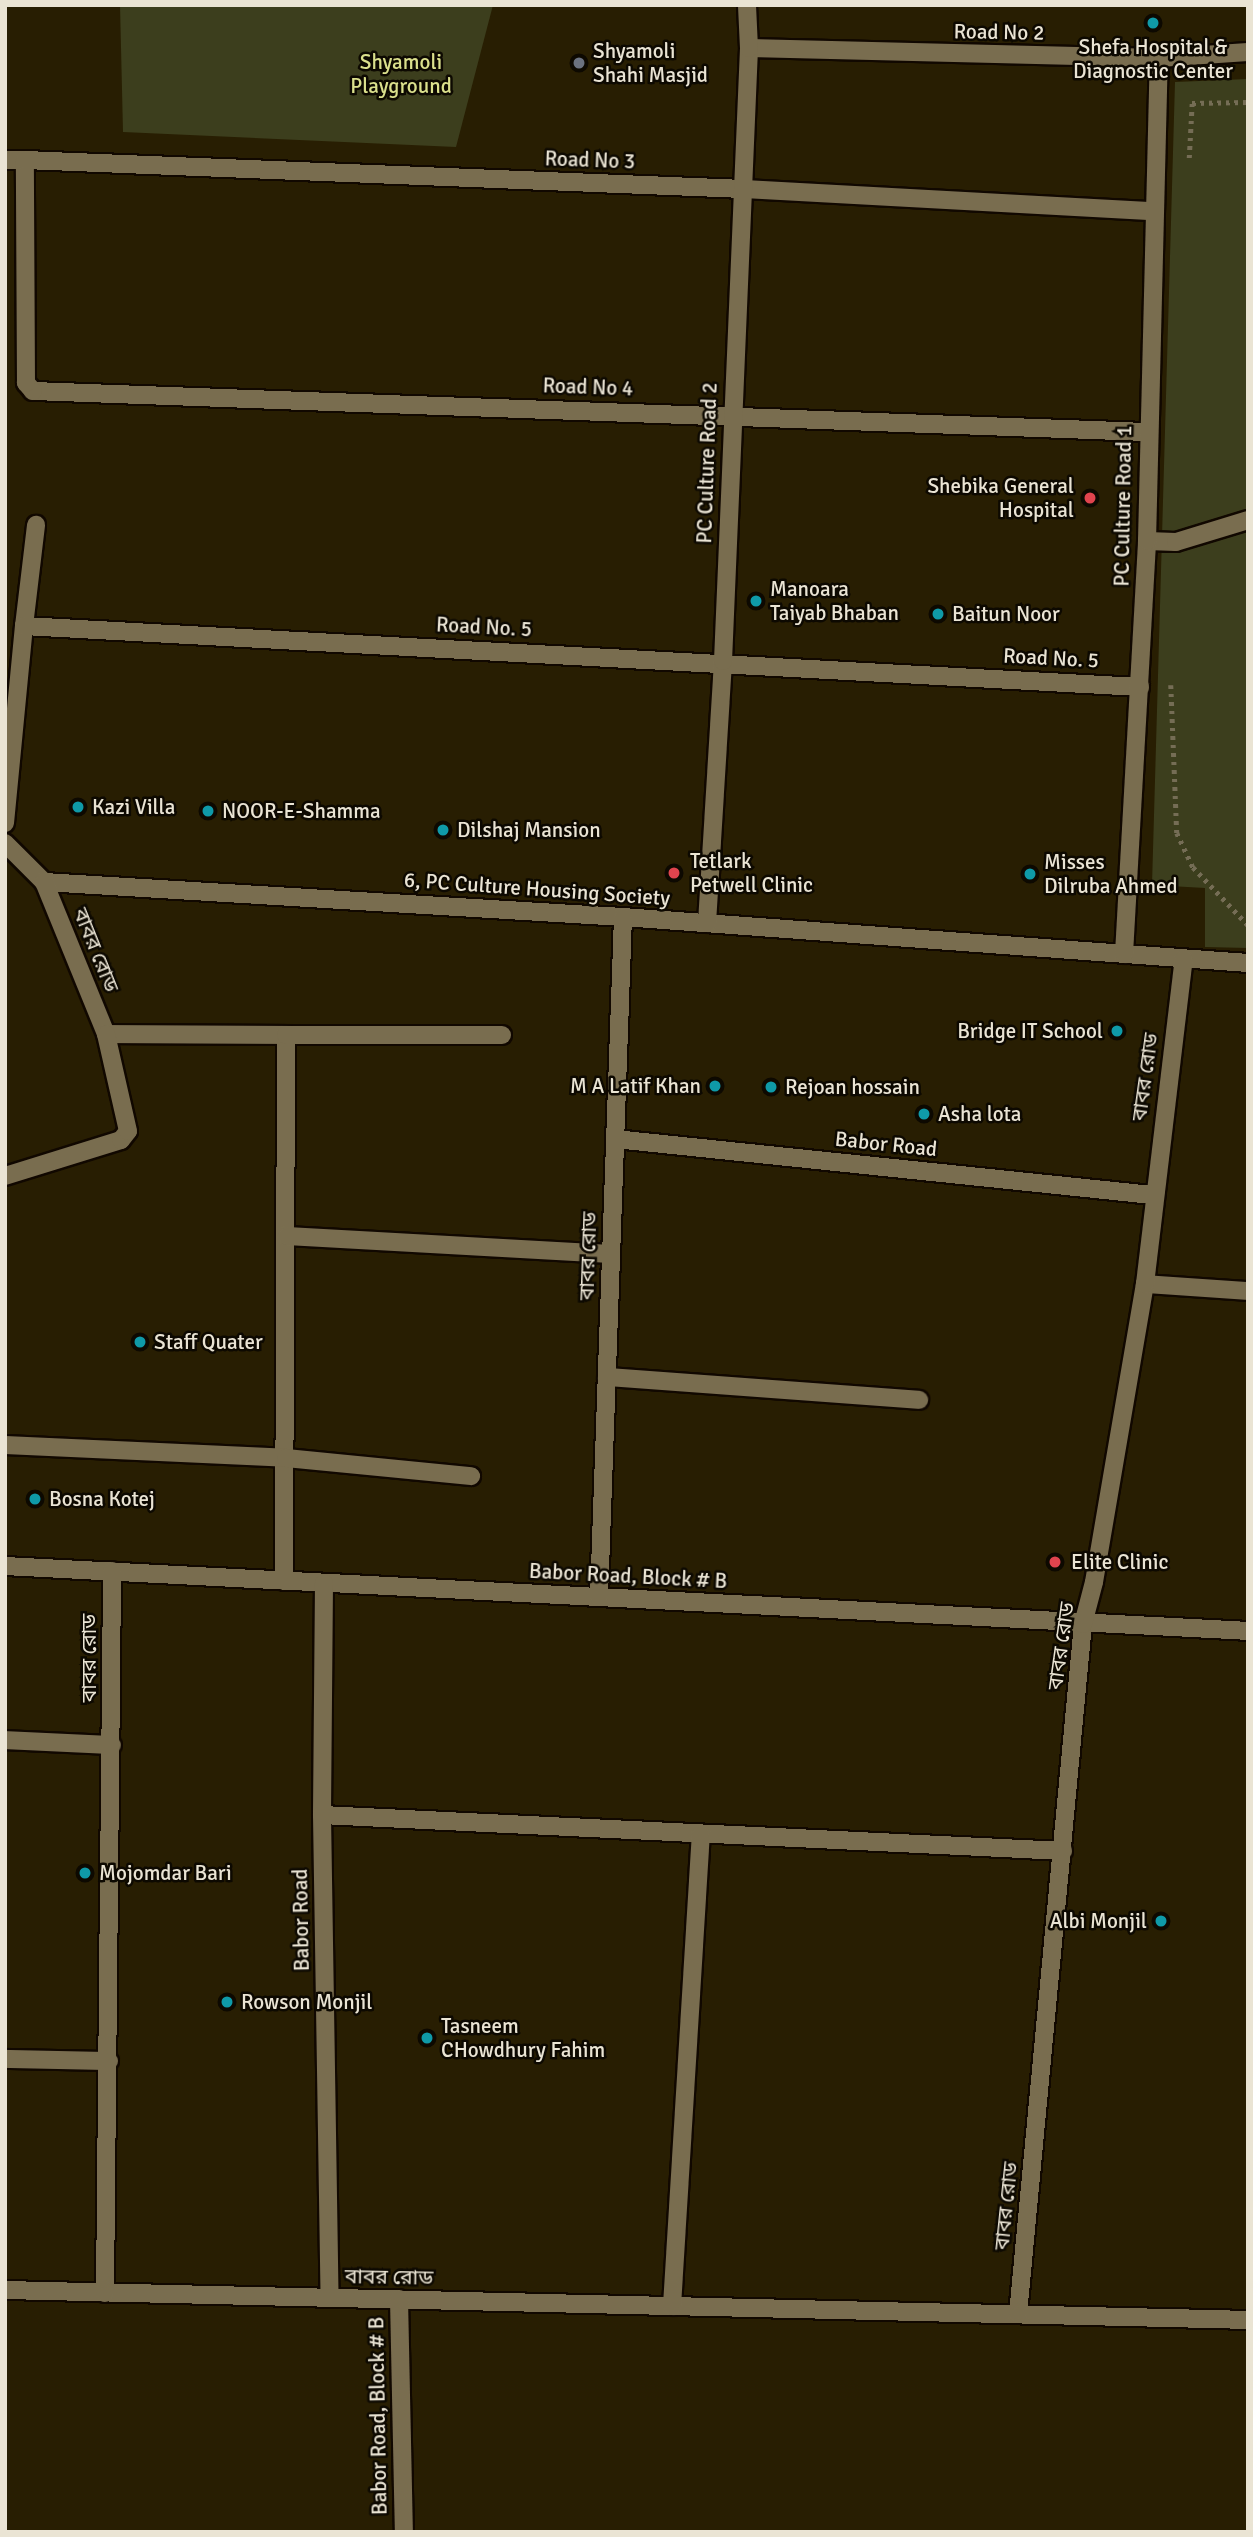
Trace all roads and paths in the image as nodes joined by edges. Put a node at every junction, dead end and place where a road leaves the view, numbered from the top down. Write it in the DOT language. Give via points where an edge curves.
graph roads {
  1 [pos="747,5"];
  2 [pos="749,48"];
  3 [pos="1248,52"];
  4 [pos="1159,58"];
  5 [pos="1248,102"];
  6 [pos="5,160"];
  7 [pos="25,160"];
  8 [pos="1188,165"];
  9 [pos="744,189"];
  10 [pos="1153,211"];
  11 [pos="731,415"];
  12 [pos="1146,432"];
  13 [pos="1248,520"];
  14 [pos="36,525"];
  15 [pos="1147,541"];
  16 [pos="24,626"];
  17 [pos="723,661"];
  18 [pos="1171,680"];
  19 [pos="1140,687"];
  20 [pos="5,823"];
  21 [pos="5,843"];
  22 [pos="44,882"];
  23 [pos="623,917"];
  24 [pos="707,923"];
  25 [pos="1248,925"];
  26 [pos="1124,954"];
  27 [pos="1184,959"];
  28 [pos="1248,963"];
  29 [pos="106,1034"];
  30 [pos="286,1035"];
  31 [pos="502,1035"];
  32 [pos="615,1139"];
  33 [pos="5,1177"];
  34 [pos="1152,1195"];
  35 [pos="287,1236"];
  36 [pos="611,1254"];
  37 [pos="1144,1284"];
  38 [pos="1248,1291"];
  39 [pos="607,1377"];
  40 [pos="919,1400"];
  41 [pos="5,1445"];
  42 [pos="286,1458"];
  43 [pos="471,1476"];
  44 [pos="5,1566"];
  45 [pos="112,1571"];
  46 [pos="284,1581"];
  47 [pos="324,1583"];
  48 [pos="599,1597"];
  49 [pos="1083,1624"];
  50 [pos="1248,1631"];
  51 [pos="5,1740"];
  52 [pos="112,1745"];
  53 [pos="322,1815"];
  54 [pos="701,1835"];
  55 [pos="1063,1851"];
  56 [pos="5,2059"];
  57 [pos="109,2061"];
  58 [pos="5,2290"];
  59 [pos="105,2292"];
  60 [pos="330,2298"];
  61 [pos="399,2299"];
  62 [pos="672,2306"];
  63 [pos="1018,2314"];
  64 [pos="1248,2320"];
  65 [pos="404,2532"];
  1 -- 2 [label="street, PC Culture Road 2"];
  2 -- 4 [label="street, Road No 2"];
  2 -- 9 [label="street, PC Culture Road 2"];
  3 -- 4 [label="street, Road No 2"];
  4 -- 10 [label="street, PC Culture Road 1"];
  5 -- 8 [label="path" via="1192,103"];
  6 -- 7 [label="street, Road No 3"];
  7 -- 9 [label="street, Road No 3"];
  7 -- 11 [label="street, Road No 4" via="29,388"];
  9 -- 10 [label="street, Road No 3"];
  9 -- 11 [label="street, PC Culture Road 2"];
  10 -- 12 [label="street, PC Culture Road 1"];
  11 -- 12 [label="street, Road No 4"];
  11 -- 17 [label="street, PC Culture Road 2"];
  12 -- 15 [label="street, PC Culture Road 1"];
  13 -- 15 [label="street" via="1176,542"];
  14 -- 16 [label="street"];
  15 -- 19 [label="street, PC Culture Road 1"];
  16 -- 17 [label="street, Road No. 5"];
  16 -- 20 [label="street"];
  17 -- 19 [label="street, Road No. 5"];
  17 -- 24 [label="street, PC Culture Road 2"];
  18 -- 25 [label="path" via="1177,833 1193,867"];
  19 -- 26 [label="street, PC Culture Road 1"];
  21 -- 22 [label="street"];
  22 -- 23 [label="street, 6, PC Culture Housing Society"];
  22 -- 29 [label="street, বাবর রোড"];
  23 -- 24 [label="street, 6, PC Culture Housing Society"];
  23 -- 32 [label="street, বাবর রোড"];
  24 -- 26 [label="street, 6, PC Culture Housing Society"];
  26 -- 27 [label="street"];
  27 -- 28 [label="street"];
  27 -- 34 [label="street, বাবর রোড"];
  29 -- 30 [label="street"];
  29 -- 33 [label="street, বাবর রোড" via="128,1131 121,1140"];
  30 -- 31 [label="street"];
  30 -- 35 [label="street"];
  32 -- 34 [label="street, Babor Road"];
  32 -- 36 [label="street, বাবর রোড"];
  34 -- 37 [label="street, বাবর রোড"];
  35 -- 36 [label="street"];
  35 -- 42 [label="street"];
  36 -- 39 [label="street, বাবর রোড"];
  37 -- 38 [label="street"];
  37 -- 49 [label="street, বাবর রোড" via="1097,1568"];
  39 -- 40 [label="street"];
  39 -- 48 [label="street, বাবর রোড"];
  41 -- 42 [label="street"];
  42 -- 43 [label="street"];
  42 -- 46 [label="street"];
  44 -- 45 [label="street, Babor Road, Block # B"];
  45 -- 46 [label="street, Babor Road, Block # B"];
  45 -- 52 [label="street, বাবর রোড"];
  46 -- 47 [label="street, Babor Road, Block # B"];
  47 -- 48 [label="street, Babor Road, Block # B"];
  47 -- 53 [label="street, Babor Road"];
  48 -- 49 [label="street, Babor Road, Block # B"];
  49 -- 50 [label="street, Babor Road, Block # B"];
  49 -- 55 [label="street, বাবর রোড"];
  51 -- 52 [label="street"];
  52 -- 57 [label="street, বাবর রোড"];
  53 -- 54 [label="street"];
  53 -- 60 [label="street, Babor Road"];
  54 -- 55 [label="street"];
  54 -- 62 [label="street"];
  55 -- 63 [label="street, বাবর রোড"];
  56 -- 57 [label="street"];
  57 -- 59 [label="street, বাবর রোড"];
  58 -- 59 [label="street, বাবর রোড"];
  59 -- 60 [label="street, বাবর রোড"];
  60 -- 61 [label="street, বাবর রোড"];
  61 -- 62 [label="street, বাবর রোড"];
  61 -- 65 [label="street, Babor Road, Block # B"];
  62 -- 63 [label="street, বাবর রোড"];
  63 -- 64 [label="street, বাবর রোড"];
}
